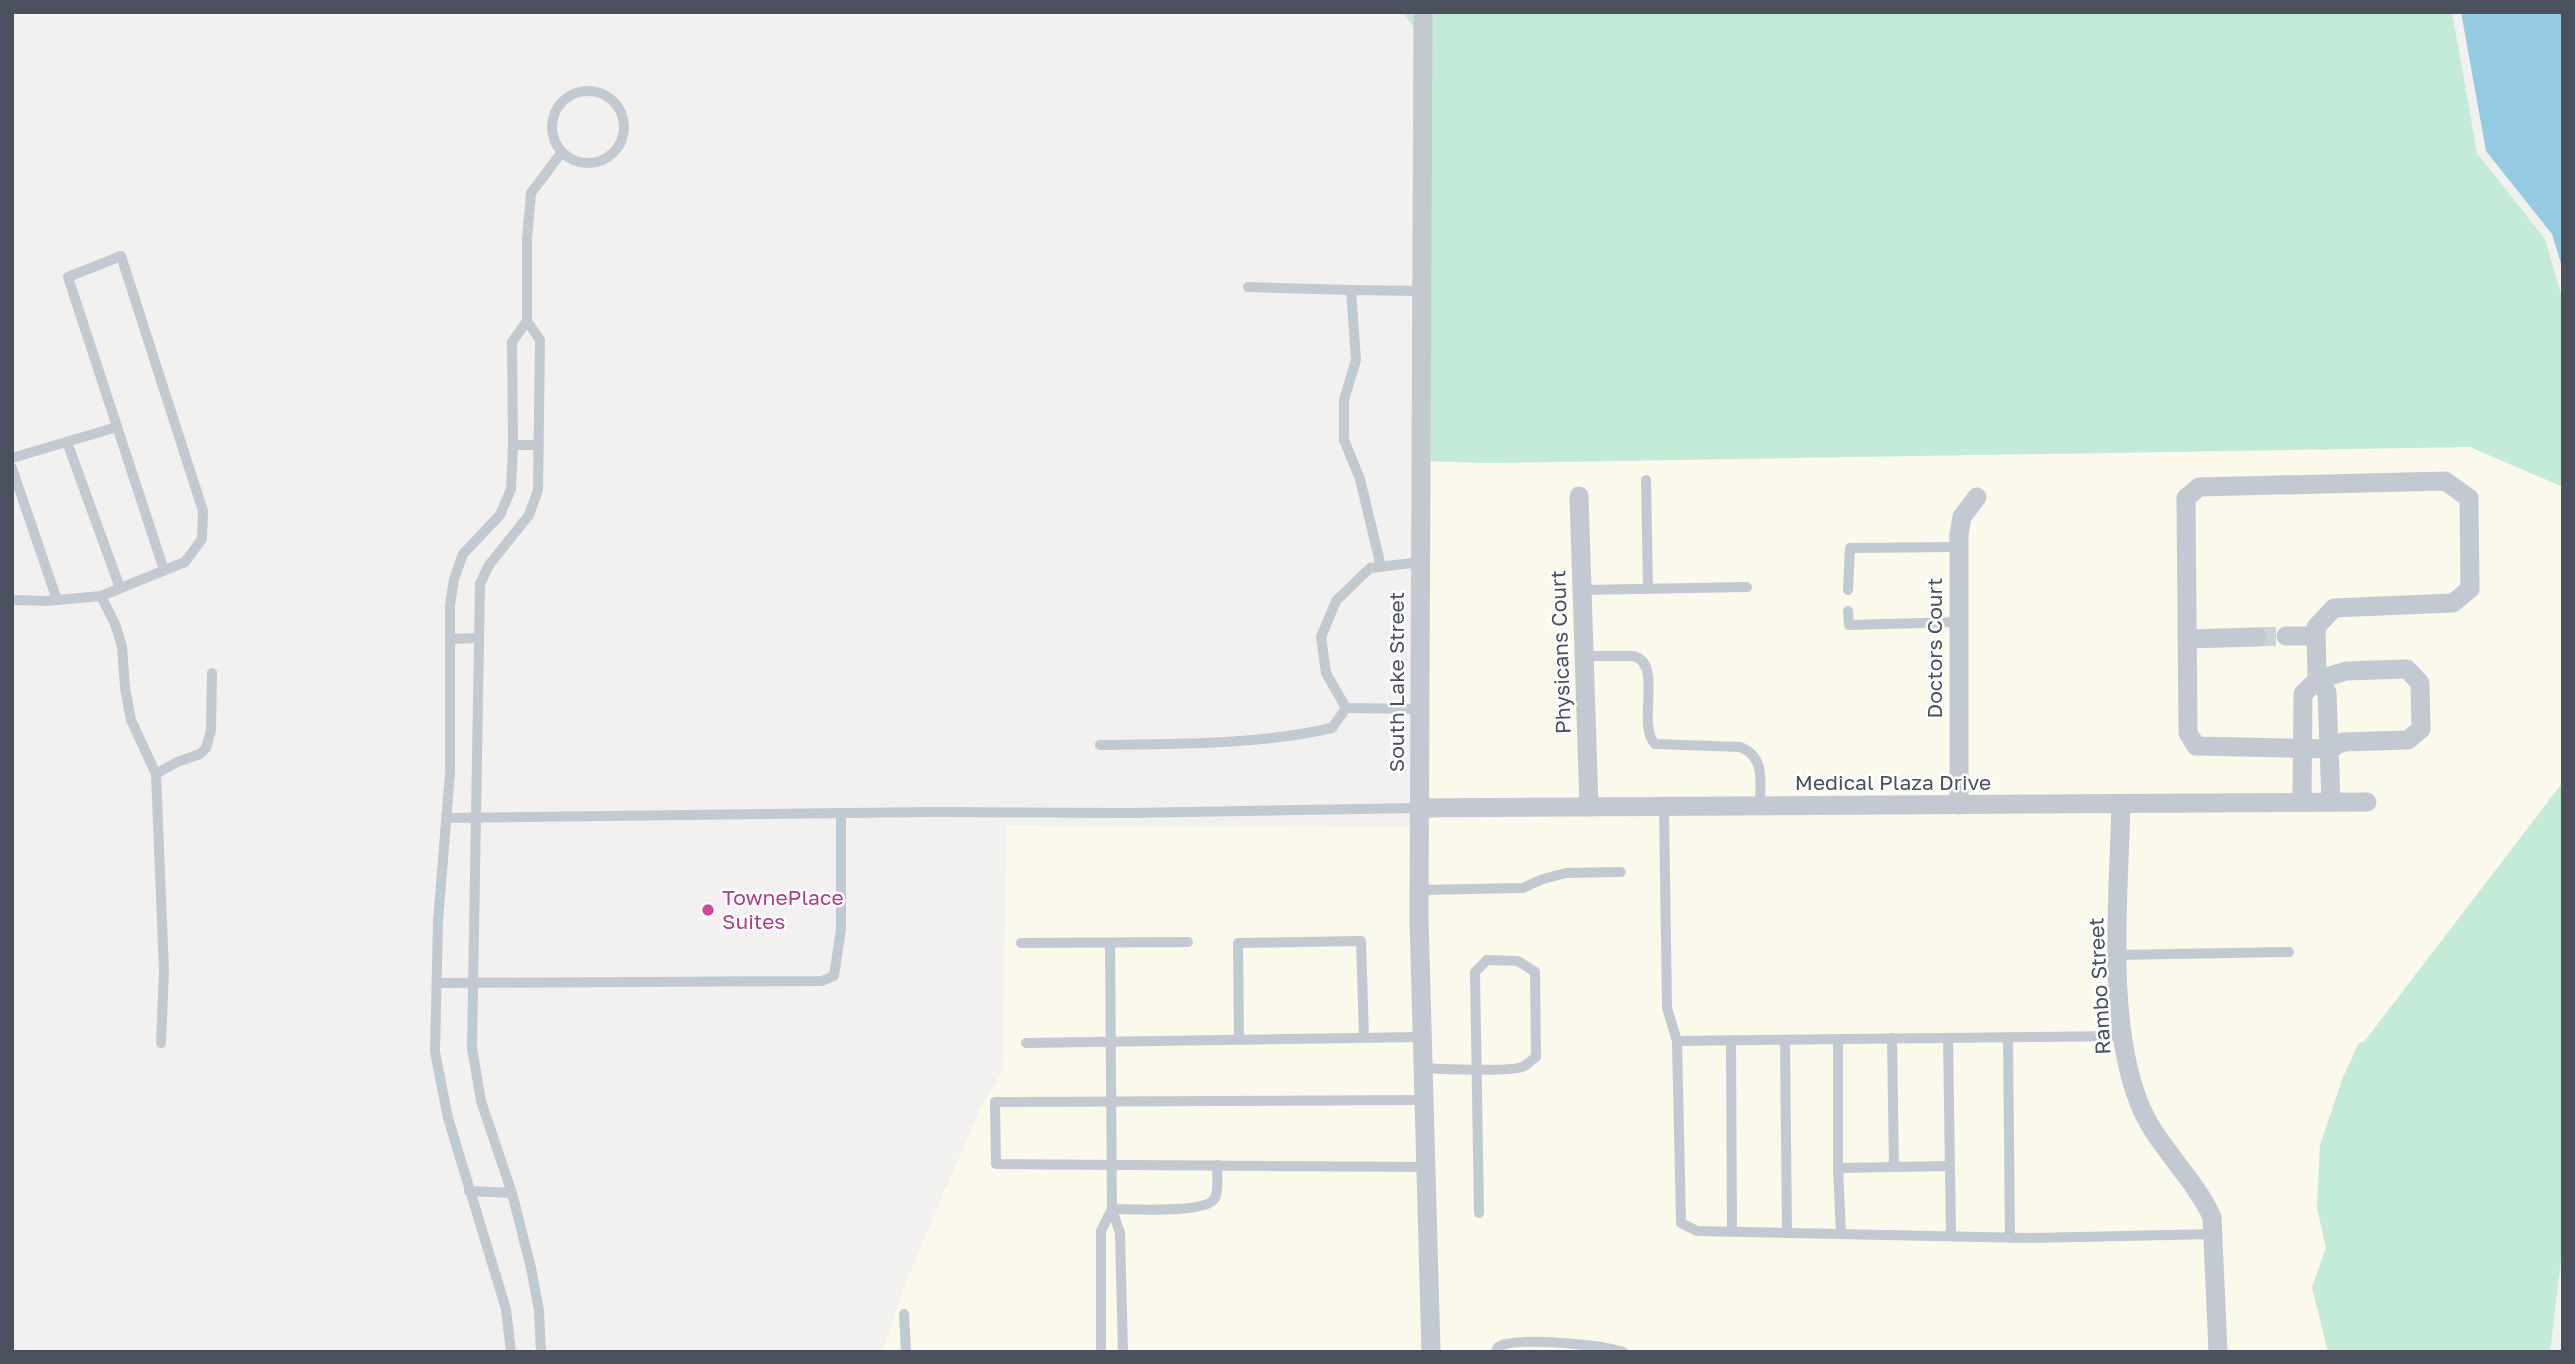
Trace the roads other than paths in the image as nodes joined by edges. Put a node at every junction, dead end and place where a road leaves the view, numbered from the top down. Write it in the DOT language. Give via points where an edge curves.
graph roads {
  1 [pos="1423,12"];
  2 [pos="562,152"];
  3 [pos="1248,287"];
  4 [pos="1351,290"];
  5 [pos="1422,291"];
  6 [pos="527,321"];
  7 [pos="117,427"];
  8 [pos="67,442"];
  9 [pos="513,445"];
  10 [pos="539,445"];
  11 [pos="12,458"];
  12 [pos="12,468"];
  13 [pos="1646,480"];
  14 [pos="1579,496"];
  15 [pos="1977,497"];
  16 [pos="1958,547"];
  17 [pos="1421,562"];
  18 [pos="1381,567"];
  19 [pos="164,570"];
  20 [pos="1747,587"];
  21 [pos="120,588"];
  22 [pos="1648,588"];
  23 [pos="1582,590"];
  24 [pos="1848,590"];
  25 [pos="101,596"];
  26 [pos="12,600"];
  27 [pos="57,600"];
  28 [pos="1848,611"];
  29 [pos="1958,622"];
  30 [pos="2286,636"];
  31 [pos="2316,636"];
  32 [pos="2258,637"];
  33 [pos="450,639"];
  34 [pos="479,639"];
  35 [pos="2187,639"];
  36 [pos="1584,656"];
  37 [pos="212,673"];
  38 [pos="2317,680"];
  39 [pos="1346,708"];
  40 [pos="1420,709"];
  41 [pos="1100,745"];
  42 [pos="2302,747"];
  43 [pos="2329,749"];
  44 [pos="156,774"];
  45 [pos="2302,802"];
  46 [pos="2332,802"];
  47 [pos="2367,802"];
  48 [pos="2121,804"];
  49 [pos="1959,805"];
  50 [pos="1760,806"];
  51 [pos="1589,807"];
  52 [pos="1664,807"];
  53 [pos="1419,808"];
  54 [pos="841,813"];
  55 [pos="447,818"];
  56 [pos="475,819"];
  57 [pos="1620,872"];
  58 [pos="1419,890"];
  59 [pos="1188,942"];
  60 [pos="1020,943"];
  61 [pos="1110,943"];
  62 [pos="2289,952"];
  63 [pos="2117,955"];
  64 [pos="436,983"];
  65 [pos="473,983"];
  66 [pos="2124,1036"];
  67 [pos="1423,1037"];
  68 [pos="2008,1037"];
  69 [pos="1364,1038"];
  70 [pos="1892,1038"];
  71 [pos="1948,1038"];
  72 [pos="1838,1039"];
  73 [pos="1239,1040"];
  74 [pos="1731,1040"];
  75 [pos="1785,1040"];
  76 [pos="1112,1041"];
  77 [pos="1677,1041"];
  78 [pos="161,1043"];
  79 [pos="1026,1043"];
  80 [pos="1423,1068"];
  81 [pos="1475,1068"];
  82 [pos="1424,1100"];
  83 [pos="1111,1102"];
  84 [pos="1112,1163"];
  85 [pos="1217,1164"];
  86 [pos="1950,1166"];
  87 [pos="1426,1167"];
  88 [pos="1894,1167"];
  89 [pos="1838,1168"];
  90 [pos="469,1191"];
  91 [pos="512,1193"];
  92 [pos="1112,1209"];
  93 [pos="1479,1213"];
  94 [pos="1732,1232"];
  95 [pos="1787,1233"];
  96 [pos="1840,1234"];
  97 [pos="2214,1234"];
  98 [pos="1951,1236"];
  99 [pos="2010,1238"];
  100 [pos="1102,1266"];
  101 [pos="1121,1266"];
  102 [pos="904,1314"];
  103 [pos="511,1352"];
  104 [pos="541,1352"];
  105 [pos="906,1352"];
  106 [pos="1101,1352"];
  107 [pos="1123,1352"];
  108 [pos="1431,1352"];
  109 [pos="1496,1352"];
  110 [pos="1623,1352"];
  111 [pos="2218,1352"];
  1 -- 5 [label="street, South Lake Street"];
  2 -- 2 [label="lane" via="584,163 608,158 623,138 625,126 616,103 597,92 564,100 555,113 552,131"];
  2 -- 6 [label="lane" via="531,193"];
  3 -- 4 [label="lane"];
  4 -- 5 [label="lane"];
  4 -- 18 [label="lane" via="1356,360 1344,400 1343,440 1360,479"];
  5 -- 17 [label="street, South Lake Street"];
  6 -- 9 [label="lane" via="512,342"];
  6 -- 10 [label="lane" via="540,340"];
  7 -- 8 [label="lane"];
  7 -- 19 [label="lane"];
  7 -- 19 [label="lane" via="68,276 121,256 203,511 202,540 185,562"];
  8 -- 11 [label="lane"];
  8 -- 21 [label="lane"];
  9 -- 10 [label="lane"];
  9 -- 33 [label="lane" via="511,489 500,514 463,554 454,579"];
  10 -- 34 [label="lane" via="538,491 528,515 480,584"];
  12 -- 27 [label="lane"];
  13 -- 22 [label="lane"];
  14 -- 23 [label="street, Physicans Court"];
  15 -- 16 [label="street, Doctors Court" via="1962,517"];
  16 -- 24 [label="lane" via="1850,548"];
  16 -- 29 [label="street, Doctors Court"];
  17 -- 18 [label="lane"];
  17 -- 40 [label="street, South Lake Street"];
  18 -- 39 [label="lane" via="1370,568 1336,601 1321,637 1326,673"];
  19 -- 21 [label="lane"];
  20 -- 22 [label="lane"];
  21 -- 25 [label="lane"];
  22 -- 23 [label="lane"];
  23 -- 36 [label="street, Physicans Court"];
  25 -- 27 [label="lane"];
  25 -- 44 [label="lane" via="122,646 131,720"];
  26 -- 27 [label="lane"];
  28 -- 29 [label="lane" via="1849,625"];
  29 -- 49 [label="street, Doctors Court"];
  30 -- 31 [label="street"];
  31 -- 35 [label="street" via="2316,626 2334,608 2453,603 2470,589 2469,498 2445,481 2199,487 2186,498"];
  31 -- 38 [label="street"];
  32 -- 35 [label="street"];
  33 -- 34 [label="lane"];
  33 -- 55 [label="lane"];
  34 -- 56 [label="lane"];
  35 -- 42 [label="street" via="2188,733 2196,746"];
  36 -- 50 [label="lane" via="1641,658 1648,673 1648,729 1655,744 1751,751 1759,765"];
  36 -- 51 [label="street, Physicans Court"];
  37 -- 44 [label="lane" via="211,730 206,748"];
  38 -- 42 [label="street" via="2303,694"];
  38 -- 43 [label="street" via="2327,692"];
  38 -- 43 [label="street" via="2346,671 2407,669 2420,683 2421,729 2408,740 2343,742"];
  39 -- 40 [label="lane"];
  39 -- 41 [label="lane" via="1332,728 1296,736"];
  40 -- 53 [label="street, South Lake Street"];
  42 -- 43 [label="street"];
  42 -- 45 [label="street"];
  43 -- 46 [label="street"];
  44 -- 78 [label="lane" via="164,971"];
  45 -- 46 [label="street, Medical Plaza Drive"];
  45 -- 48 [label="street, Medical Plaza Drive"];
  46 -- 47 [label="street, Medical Plaza Drive"];
  48 -- 49 [label="street, Medical Plaza Drive"];
  48 -- 63 [label="street, Rambo Street"];
  49 -- 50 [label="street, Medical Plaza Drive"];
  50 -- 52 [label="street, Medical Plaza Drive"];
  51 -- 52 [label="street, Medical Plaza Drive"];
  51 -- 53 [label="street, Medical Plaza Drive"];
  52 -- 77 [label="lane" via="1667,1008"];
  53 -- 54 [label="lane"];
  53 -- 58 [label="street, South Lake Street"];
  54 -- 56 [label="lane"];
  54 -- 65 [label="lane" via="841,929 834,976 822,981"];
  55 -- 56 [label="lane"];
  55 -- 64 [label="lane"];
  56 -- 65 [label="lane"];
  57 -- 58 [label="lane" via="1566,873 1523,888"];
  58 -- 67 [label="street, South Lake Street"];
  59 -- 61 [label="lane"];
  60 -- 61 [label="lane"];
  61 -- 76 [label="lane"];
  62 -- 63 [label="lane"];
  63 -- 66 [label="street, Rambo Street"];
  64 -- 65 [label="lane"];
  64 -- 90 [label="lane" via="435,1052"];
  65 -- 91 [label="lane" via="472,1048 481,1101"];
  66 -- 68 [label="lane"];
  66 -- 97 [label="street, Rambo Street" via="2128,1068 2143,1112 2204,1201"];
  67 -- 69 [label="lane"];
  67 -- 80 [label="street, South Lake Street"];
  68 -- 71 [label="lane"];
  68 -- 99 [label="lane"];
  69 -- 73 [label="lane"];
  69 -- 73 [label="lane" via="1361,941 1238,943"];
  70 -- 71 [label="lane"];
  70 -- 72 [label="lane"];
  70 -- 88 [label="lane"];
  71 -- 86 [label="lane"];
  72 -- 75 [label="lane"];
  72 -- 89 [label="lane"];
  73 -- 76 [label="lane"];
  74 -- 75 [label="lane"];
  74 -- 77 [label="lane"];
  74 -- 94 [label="lane"];
  75 -- 95 [label="lane"];
  76 -- 79 [label="lane"];
  76 -- 83 [label="lane"];
  77 -- 94 [label="lane" via="1681,1223 1697,1231"];
  80 -- 81 [label="lane"];
  80 -- 82 [label="street, South Lake Street"];
  81 -- 81 [label="lane" via="1521,1068 1536,1057 1535,972 1518,961 1487,960 1475,972"];
  81 -- 93 [label="lane"];
  82 -- 83 [label="lane"];
  82 -- 87 [label="street, South Lake Street"];
  83 -- 84 [label="lane"];
  83 -- 84 [label="lane" via="995,1102 996,1164"];
  84 -- 85 [label="lane"];
  84 -- 92 [label="lane"];
  85 -- 87 [label="lane"];
  85 -- 92 [label="lane" via="1216,1192 1207,1205"];
  86 -- 88 [label="lane"];
  86 -- 98 [label="lane"];
  87 -- 108 [label="street, South Lake Street"];
  88 -- 89 [label="lane"];
  89 -- 96 [label="lane"];
  90 -- 91 [label="lane"];
  90 -- 103 [label="lane" via="506,1309"];
  91 -- 104 [label="lane" via="539,1310"];
  92 -- 100 [label="lane" via="1101,1231"];
  92 -- 101 [label="lane" via="1120,1233"];
  94 -- 95 [label="lane"];
  95 -- 96 [label="lane"];
  96 -- 98 [label="lane"];
  97 -- 99 [label="lane"];
  97 -- 111 [label="street, Rambo Street"];
  98 -- 99 [label="lane"];
  100 -- 101 [label="lane"];
  100 -- 106 [label="lane"];
  101 -- 107 [label="lane"];
  102 -- 105 [label="lane"];
  109 -- 110 [label="lane" via="1505,1342 1526,1342"];
}
